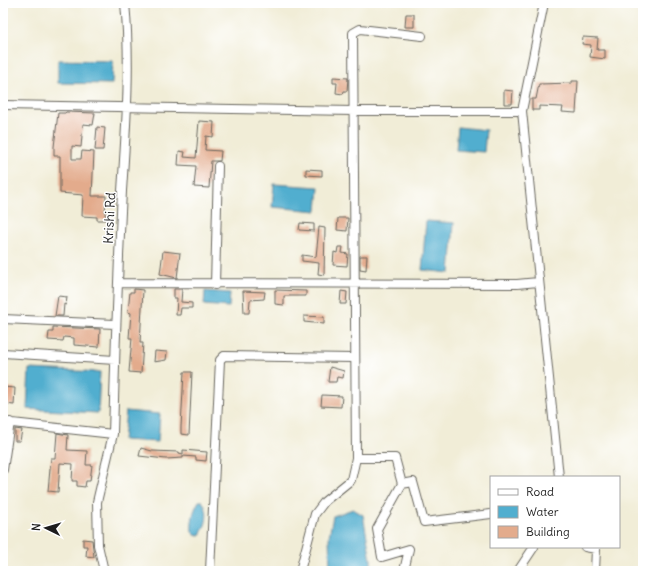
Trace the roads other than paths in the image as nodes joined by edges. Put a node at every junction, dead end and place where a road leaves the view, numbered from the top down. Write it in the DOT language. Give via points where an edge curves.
graph roads {
  1 [pos="125,3"];
  2 [pos="544,3"];
  3 [pos="422,36"];
  4 [pos="3,105"];
  5 [pos="127,106"];
  6 [pos="522,110"];
  7 [pos="354,111"];
  8 [pos="218,166"];
  9 [pos="538,282"];
  10 [pos="118,283"];
  11 [pos="354,283"];
  12 [pos="215,285"];
  13 [pos="3,319"];
  14 [pos="115,324"];
  15 [pos="3,353"];
  16 [pos="354,358"];
  17 [pos="115,360"];
  18 [pos="7,422"];
  19 [pos="113,434"];
  20 [pos="356,458"];
  21 [pos="3,470"];
  22 [pos="559,476"];
  23 [pos="402,484"];
  24 [pos="490,514"];
  25 [pos="533,548"];
  26 [pos="590,548"];
  27 [pos="104,571"];
  28 [pos="210,571"];
  29 [pos="300,571"];
  30 [pos="404,571"];
  31 [pos="518,571"];
  32 [pos="595,571"];
  1 -- 5 [label="street, Krishi Rd"];
  2 -- 6 [label="street"];
  3 -- 7 [label="street" via="360,29 355,31"];
  4 -- 5 [label="street"];
  5 -- 7 [label="street"];
  5 -- 10 [label="street, Krishi Rd"];
  6 -- 7 [label="street"];
  6 -- 9 [label="street"];
  7 -- 11 [label="street"];
  8 -- 12 [label="street"];
  9 -- 11 [label="street"];
  9 -- 22 [label="street"];
  10 -- 12 [label="street"];
  10 -- 14 [label="street, Krishi Rd"];
  11 -- 12 [label="street"];
  11 -- 16 [label="street"];
  13 -- 14 [label="street"];
  14 -- 17 [label="street, Krishi Rd"];
  15 -- 17 [label="street"];
  16 -- 20 [label="street"];
  16 -- 28 [label="street" via="224,356 220,360"];
  17 -- 19 [label="street, Krishi Rd"];
  18 -- 19 [label="street"];
  18 -- 21 [label="street"];
  19 -- 27 [label="street, Krishi Rd" via="97,502 98,546"];
  20 -- 23 [label="street" via="395,458"];
  20 -- 29 [label="street" via="351,480 325,501 315,514"];
  23 -- 24 [label="street" via="413,482 424,522"];
  23 -- 30 [label="street" via="377,529 382,557 409,549"];
  25 -- 31 [label="street"];
  26 -- 32 [label="street" via="596,549"];
}
